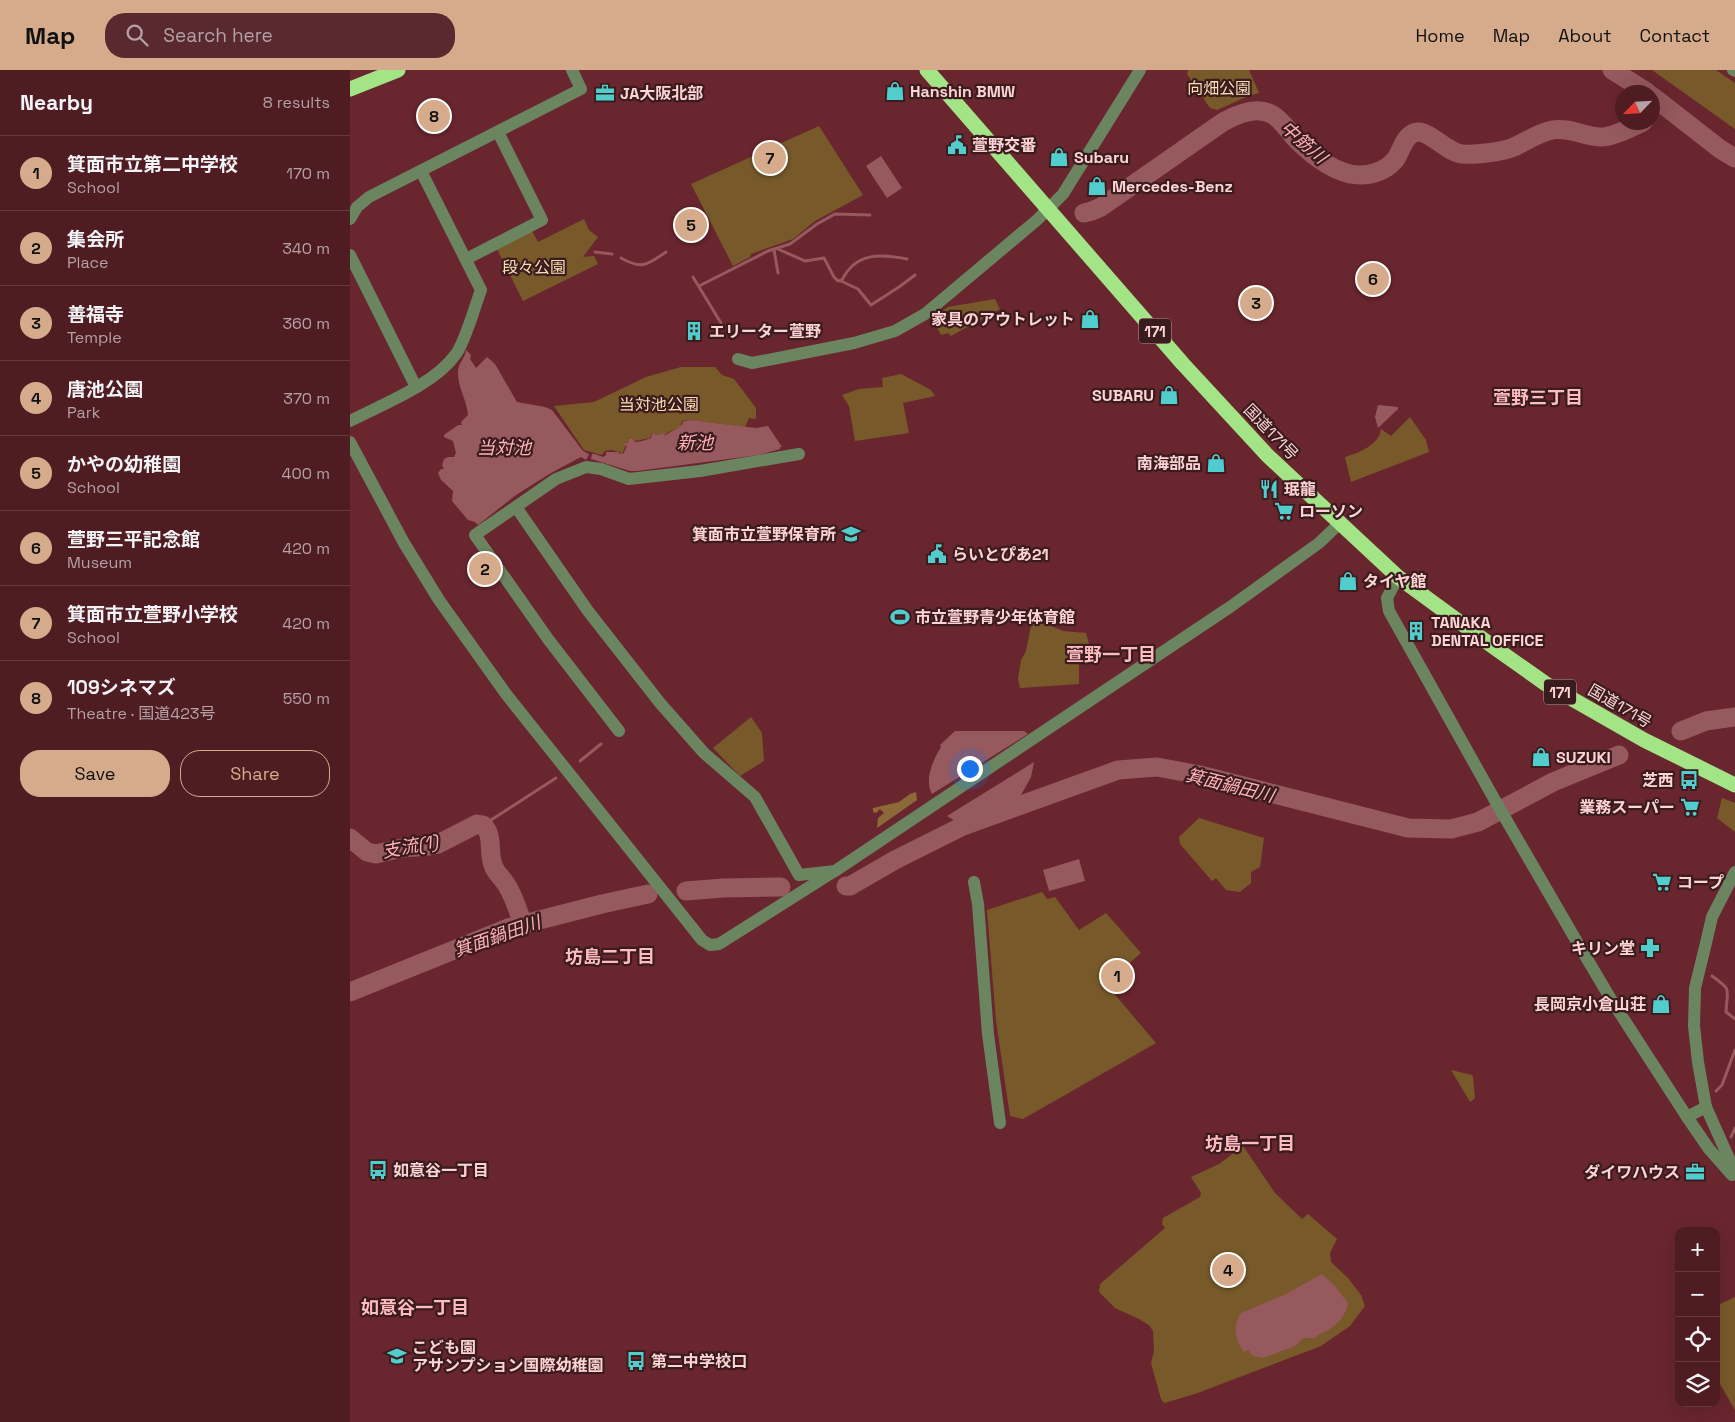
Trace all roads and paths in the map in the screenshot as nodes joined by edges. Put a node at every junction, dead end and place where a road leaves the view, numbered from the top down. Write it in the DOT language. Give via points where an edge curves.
graph roads {
  1 [pos="378,70"];
  2 [pos="398,70"];
  3 [pos="572,70"];
  4 [pos="928,70"];
  5 [pos="1140,70"];
  6 [pos="350,84"];
  7 [pos="350,89"];
  8 [pos="498,132"];
  9 [pos="421,171"];
  10 [pos="1048,209"];
  11 [pos="350,219"];
  12 [pos="350,255"];
  13 [pos="466,260"];
  14 [pos="738,359"];
  15 [pos="416,387"];
  16 [pos="350,421"];
  17 [pos="350,442"];
  18 [pos="799,454"];
  19 [pos="516,507"];
  20 [pos="1340,523"];
  21 [pos="1398,577"];
  22 [pos="619,731"];
  23 [pos="1735,785"];
  24 [pos="835,871"];
  25 [pos="1735,872"];
  26 [pos="974,882"];
  27 [pos="1706,1106"];
  28 [pos="1687,1117"];
  29 [pos="1000,1123"];
  30 [pos="1735,1172"];
  31 [pos="1735,1178"];
  1 -- 6 [label="highway"];
  2 -- 7 [label="highway"];
  3 -- 8 [label="street" via="581,89"];
  4 -- 10 [label="highway, 国道171号 / 171"];
  5 -- 10 [label="street" via="1063,194"];
  8 -- 9 [label="street"];
  8 -- 13 [label="street" via="542,220"];
  9 -- 11 [label="street" via="369,197 356,207"];
  9 -- 13 [label="street"];
  10 -- 14 [label="street" via="925,314 895,331 854,344 752,363"];
  10 -- 20 [label="highway, 国道171号 / 171" via="1198,381 1267,455"];
  12 -- 15 [label="street"];
  13 -- 15 [label="street" via="481,290 463,340 457,353 443,368"];
  15 -- 16 [label="street"];
  17 -- 24 [label="street" via="404,543 439,600 506,694 702,940 710,945 719,944"];
  18 -- 19 [label="street" via="629,479 586,467 556,479"];
  19 -- 22 [label="street" via="475,535 548,639"];
  19 -- 24 [label="street" via="588,611 660,703 704,753 755,797 799,875"];
  20 -- 21 [label="highway, 国道171号 / 171"];
  20 -- 24 [label="street" via="1319,543 1238,602"];
  21 -- 23 [label="highway, 国道171号 / 171" via="1546,684 1644,740"];
  21 -- 28 [label="street" via="1387,598 1389,611 1612,1001"];
  25 -- 27 [label="street" via="1712,917 1695,988 1694,1026"];
  26 -- 29 [label="street"];
  27 -- 28 [label="street"];
  27 -- 30 [label="street"];
  28 -- 31 [label="street"];
}
